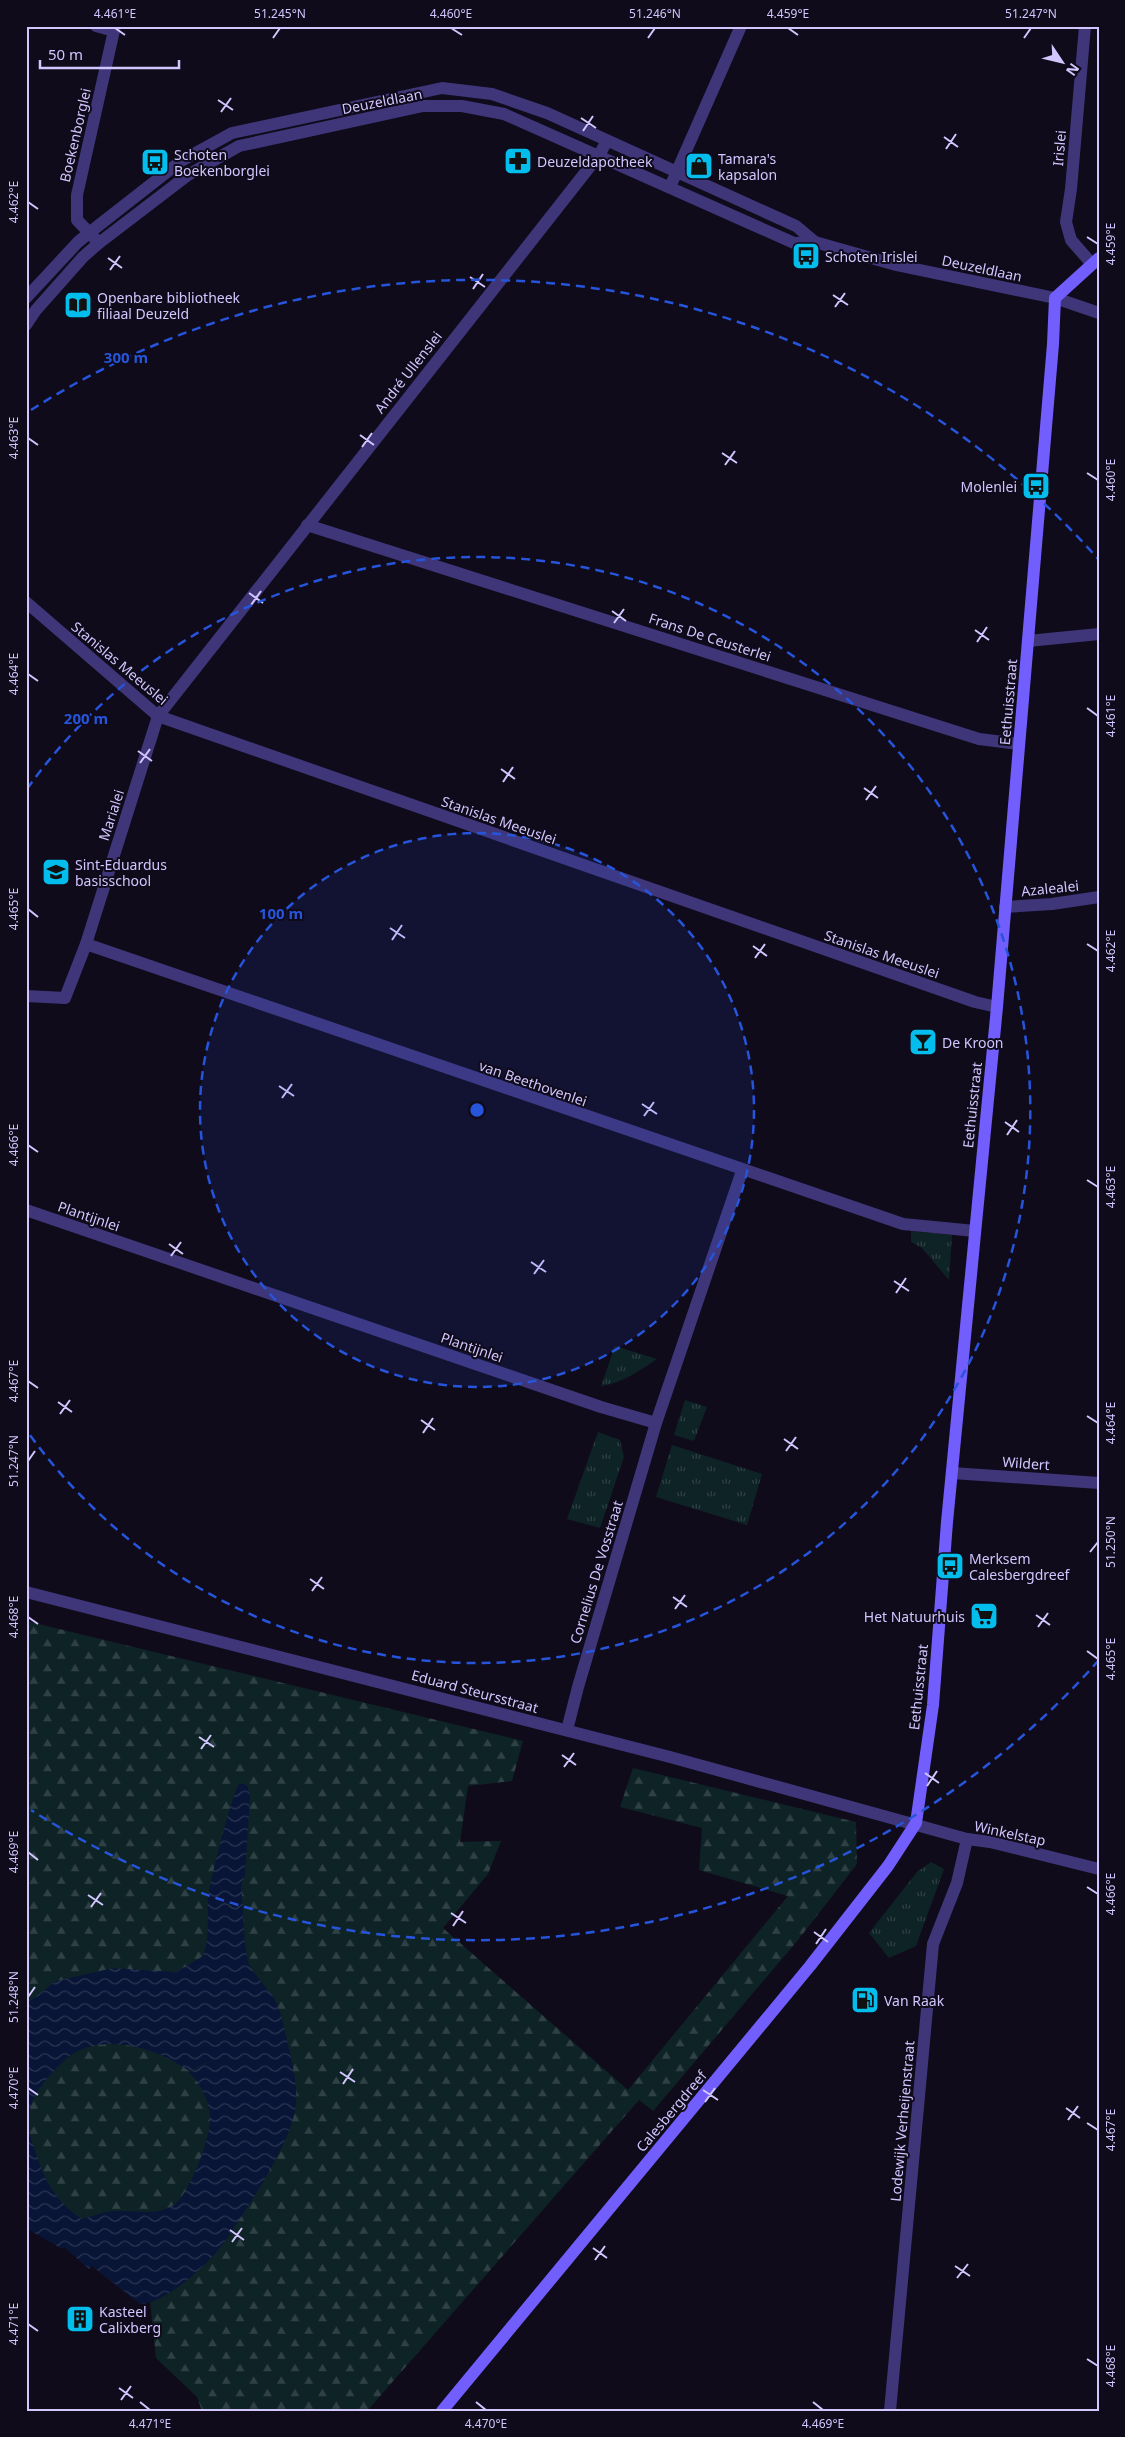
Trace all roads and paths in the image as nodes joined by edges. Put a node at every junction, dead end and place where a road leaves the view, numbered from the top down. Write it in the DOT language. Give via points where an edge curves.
graph roads {
  1 [pos="96,26"];
  2 [pos="740,26"];
  3 [pos="1085,26"];
  4 [pos="114,28"];
  5 [pos="607,141"];
  6 [pos="599,155"];
  7 [pos="676,171"];
  8 [pos="670,187"];
  9 [pos="89,233"];
  10 [pos="815,242"];
  11 [pos="99,243"];
  12 [pos="1095,261"];
  13 [pos="26,298"];
  14 [pos="1055,298"];
  15 [pos="1099,313"];
  16 [pos="26,325"];
  17 [pos="307,524"];
  18 [pos="26,602"];
  19 [pos="1099,634"];
  20 [pos="1028,641"];
  21 [pos="158,716"];
  22 [pos="1020,744"];
  23 [pos="1099,897"];
  24 [pos="1005,907"];
  25 [pos="86,944"];
  26 [pos="26,996"];
  27 [pos="997,1007"];
  28 [pos="742,1171"];
  29 [pos="26,1210"];
  30 [pos="975,1231"];
  31 [pos="656,1423"];
  32 [pos="952,1472"];
  33 [pos="1099,1483"];
  34 [pos="26,1592"];
  35 [pos="567,1730"];
  36 [pos="916,1823"];
  37 [pos="967,1839"];
  38 [pos="1099,1869"];
  39 [pos="442,2411"];
  40 [pos="890,2411"];
  1 -- 4 [label="street"];
  2 -- 7 [label="street"];
  3 -- 12 [label="street, Irislei" via="1066,222 1071,240"];
  4 -- 9 [label="street, Boekenborglei" via="77,194 78,220"];
  5 -- 6 [label="street, André Ullenslei"];
  5 -- 7 [label="street, Deuzeldlaan"];
  5 -- 9 [label="street, Deuzeldlaan" via="546,113 492,94 442,88 232,133 181,161"];
  6 -- 8 [label="street, Deuzeldlaan"];
  6 -- 11 [label="street, Deuzeldlaan" via="504,114 462,106 424,106 239,146 188,175"];
  6 -- 17 [label="street, André Ullenslei"];
  7 -- 8 [label="street"];
  7 -- 10 [label="street, Deuzeldlaan" via="796,226"];
  8 -- 10 [label="street, Deuzeldlaan" via="794,243"];
  9 -- 11 [label="street, Boekenborglei"];
  9 -- 13 [label="street, Deuzeldlaan"];
  10 -- 14 [label="street, Deuzeldlaan" via="896,265"];
  11 -- 16 [label="street, Deuzeldlaan" via="83,257"];
  12 -- 14 [label="main road"];
  14 -- 15 [label="street"];
  14 -- 20 [label="main road, Eethuisstraat"];
  17 -- 21 [label="street, André Ullenslei"];
  17 -- 22 [label="street, Frans De Ceusterlei" via="979,739"];
  18 -- 21 [label="street, Stanislas Meeuslei"];
  19 -- 20 [label="street"];
  20 -- 22 [label="main road, Eethuisstraat"];
  21 -- 25 [label="street, Marialei"];
  21 -- 27 [label="street, Stanislas Meeuslei"];
  22 -- 24 [label="main road, Eethuisstraat"];
  23 -- 24 [label="street, Azalealei"];
  24 -- 27 [label="main road, Eethuisstraat"];
  25 -- 26 [label="street, Marialei" via="64,998"];
  25 -- 28 [label="street, van Beethovenlei"];
  27 -- 30 [label="main road, Eethuisstraat"];
  28 -- 30 [label="street, van Beethovenlei" via="903,1224"];
  28 -- 31 [label="street"];
  29 -- 31 [label="street, Plantijnlei"];
  30 -- 32 [label="main road, Eethuisstraat"];
  31 -- 35 [label="street, Cornelius De Vosstraat"];
  32 -- 33 [label="street, Wildert"];
  32 -- 36 [label="main road, Eethuisstraat" via="933,1706"];
  34 -- 35 [label="street, Eduard Steursstraat"];
  35 -- 36 [label="street, Eduard Steursstraat"];
  36 -- 37 [label="street, Winkelstap"];
  36 -- 39 [label="main road, Calesbergdreef" via="882,1874 810,1966"];
  37 -- 38 [label="street, Winkelstap"];
  37 -- 40 [label="street, Lodewijk Verheijenstraat" via="957,1883 933,1944"];
}
